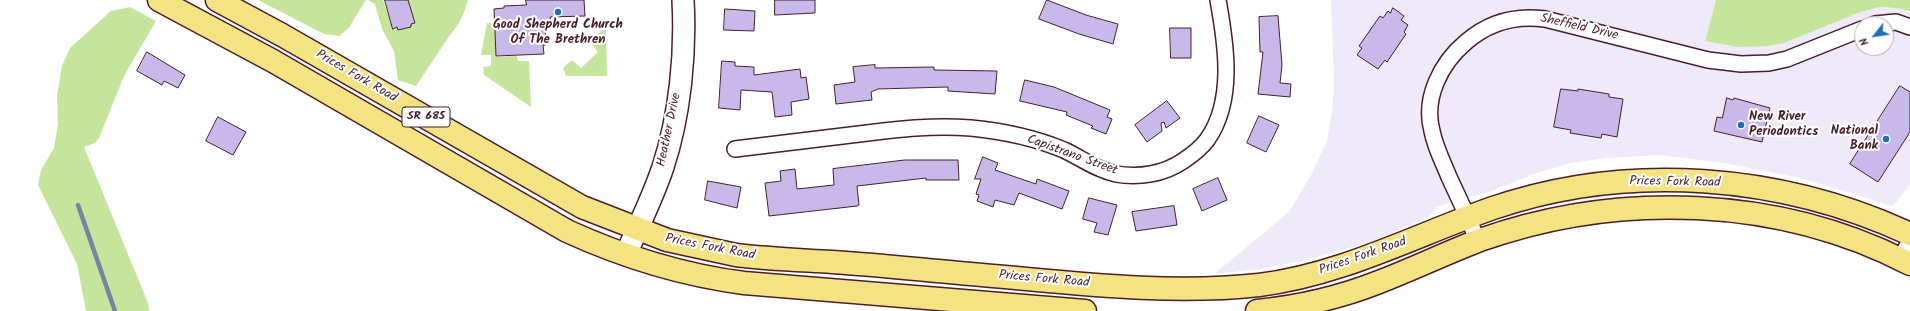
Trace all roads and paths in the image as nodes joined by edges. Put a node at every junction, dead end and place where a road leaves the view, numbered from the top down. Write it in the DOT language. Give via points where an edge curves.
graph roads {
  1 [pos="159,0"];
  2 [pos="217,0"];
  3 [pos="683,0"];
  4 [pos="1218,0"];
  5 [pos="1894,22"];
  6 [pos="1910,27"];
  7 [pos="1854,32"];
  8 [pos="736,149"];
  9 [pos="1468,218"];
  10 [pos="637,230"];
  11 [pos="1910,234"];
  12 [pos="1478,241"];
  13 [pos="626,254"];
  14 [pos="1908,257"];
  15 [pos="1085,311"];
  16 [pos="1257,311"];
  1 -- 13 [label="main road, Prices Fork Road / SR 685" via="273,61 567,231"];
  2 -- 10 [label="main road, Prices Fork Road / SR 685" via="582,207"];
  3 -- 10 [label="street, Heather Drive" via="680,77 672,130 663,167"];
  4 -- 8 [label="street, Capistrano Street" via="1225,69 1224,96 1216,126 1207,141 1195,153 1160,172 1116,174 1063,150 1030,139 1003,132 947,127 903,129"];
  5 -- 6 [label="street"];
  7 -- 9 [label="street, Sheffield Drive" via="1787,59 1769,63 1741,64 1708,60 1545,19 1518,18 1500,21 1487,27 1475,34 1451,56 1439,74 1431,105 1431,131"];
  9 -- 10 [label="main road, Prices Fork Road" via="1384,251 1320,272 1263,284 1180,289 736,255 667,240"];
  9 -- 11 [label="main road, Prices Fork Road" via="1528,197 1570,188 1612,182 1684,180 1747,186 1792,194 1862,214"];
  9 -- 12 [label="street, Sheffield Drive"];
  10 -- 13 [label="street, Heather Drive"];
  12 -- 14 [label="main road, Prices Fork Road" via="1567,217 1625,209 1684,207 1734,211 1785,220"];
  12 -- 16 [label="main road, Prices Fork Road" via="1378,283 1310,302"];
  13 -- 15 [label="main road, Prices Fork Road" via="691,275 744,283"];
}
